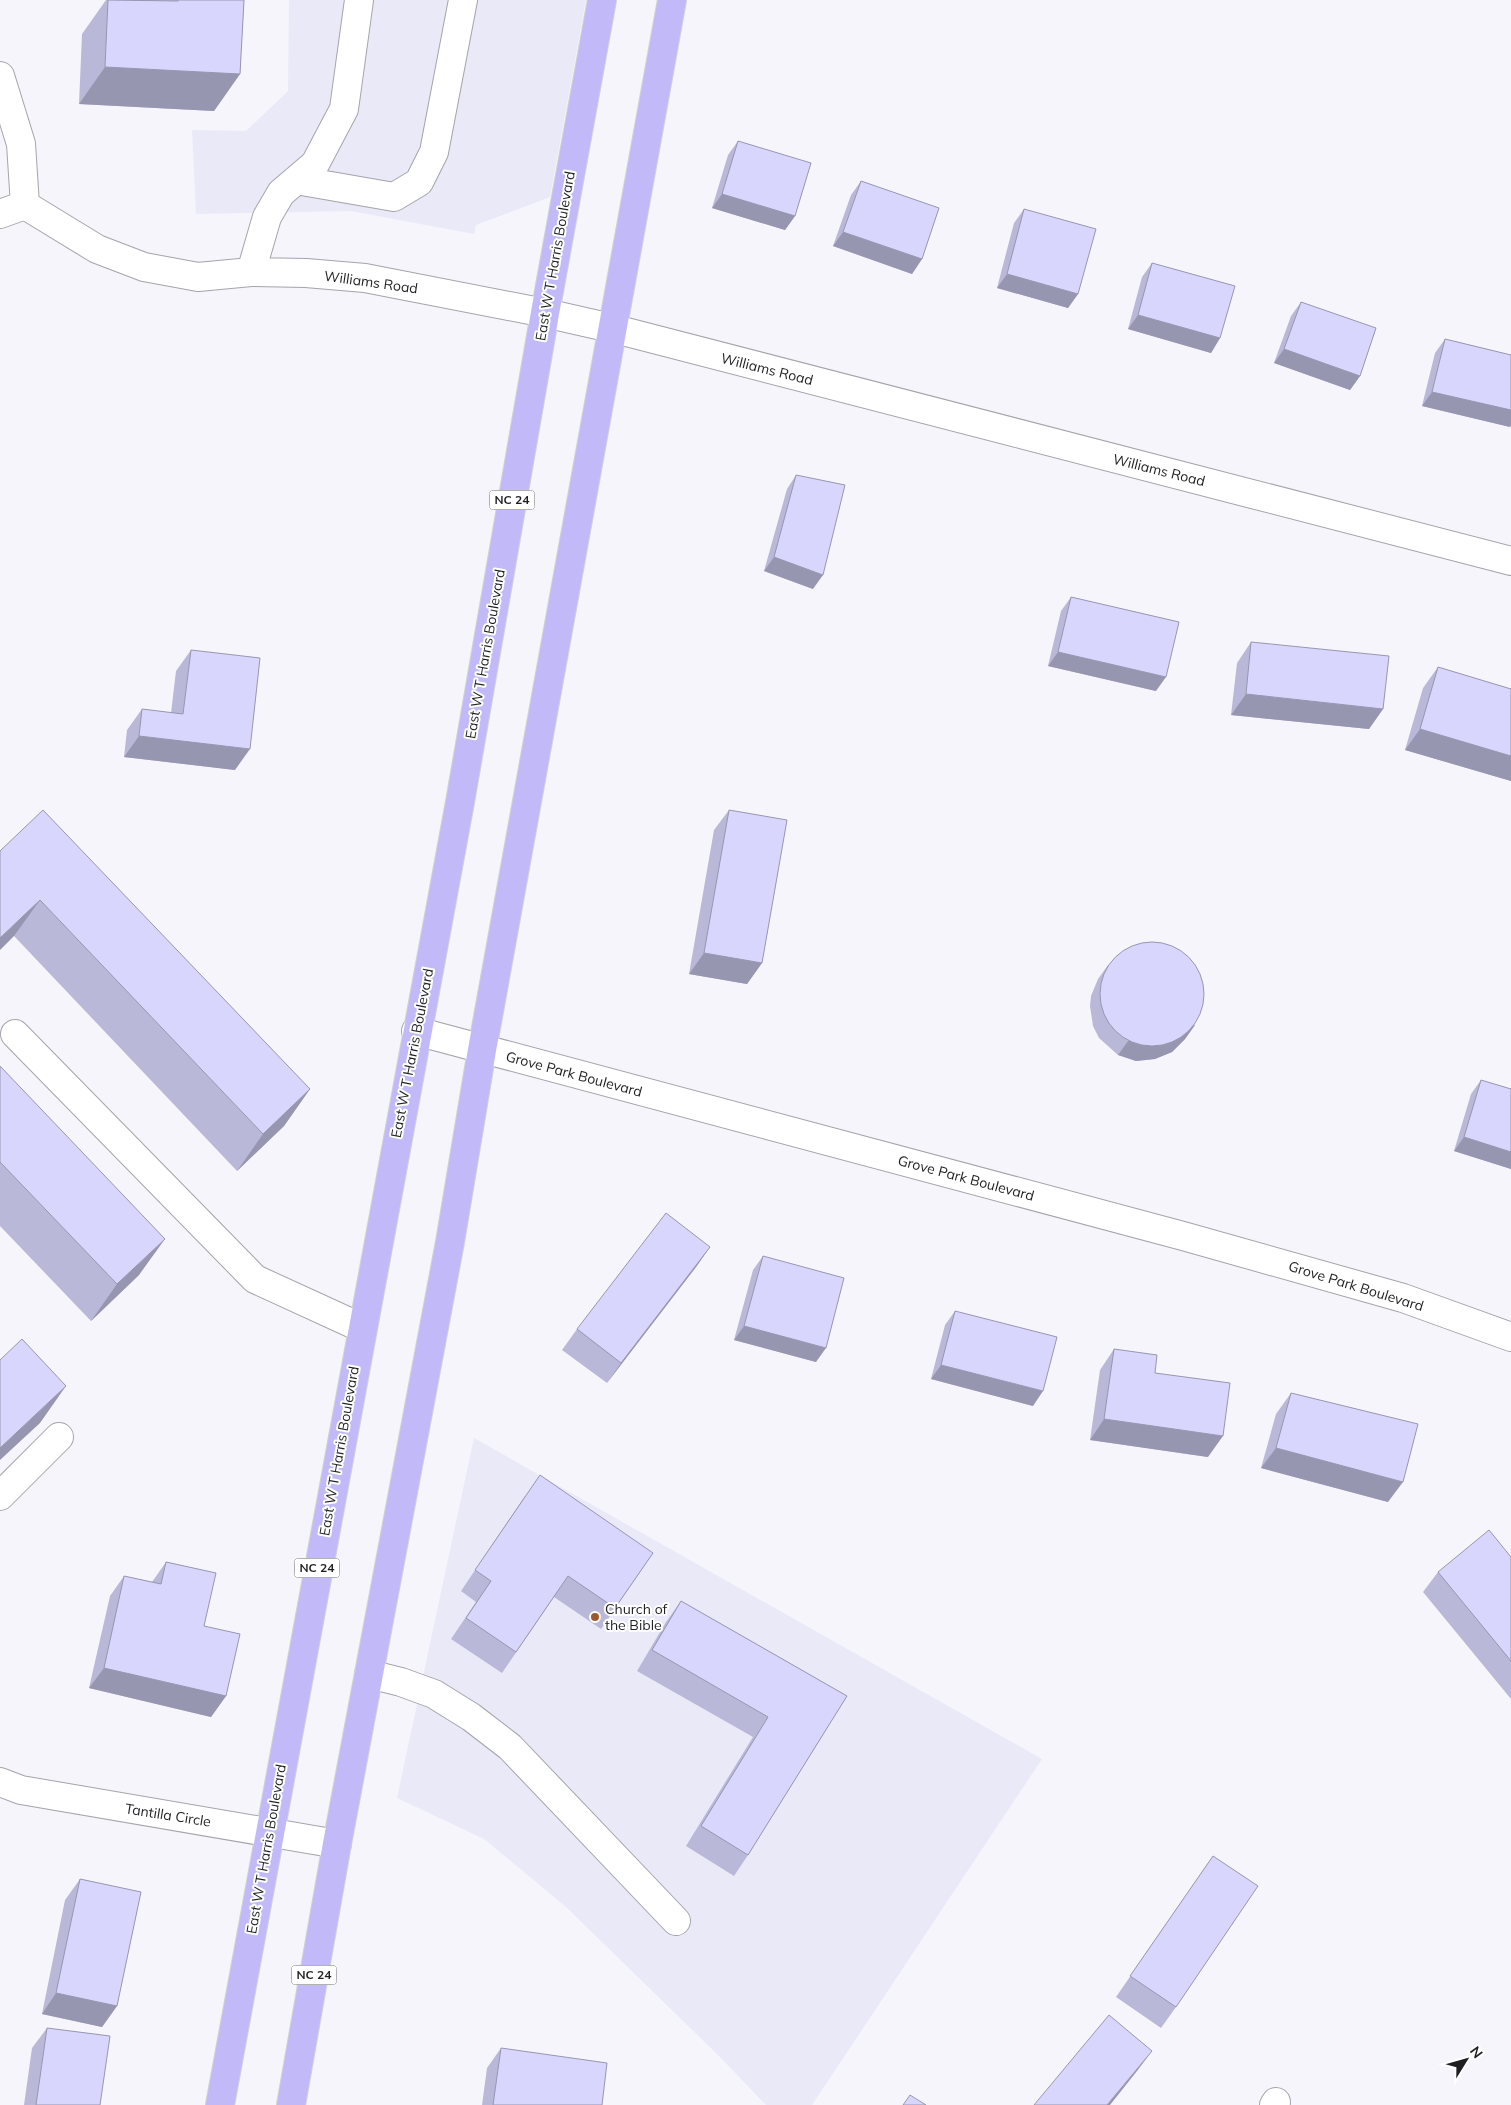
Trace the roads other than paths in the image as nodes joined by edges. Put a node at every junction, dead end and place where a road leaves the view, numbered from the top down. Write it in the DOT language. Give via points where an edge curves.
graph roads {
  1 [pos="359,0"];
  2 [pos="463,0"];
  3 [pos="672,0"];
  4 [pos="598,1"];
  5 [pos="0,76"];
  6 [pos="296,180"];
  7 [pos="12,209"];
  8 [pos="251,272"];
  9 [pos="545,313"];
  10 [pos="611,328"];
  11 [pos="1511,561"];
  12 [pos="416,1031"];
  13 [pos="15,1034"];
  14 [pos="482,1050"];
  15 [pos="362,1328"];
  16 [pos="1511,1337"];
  17 [pos="59,1437"];
  18 [pos="0,1496"];
  19 [pos="369,1674"];
  20 [pos="0,1782"];
  21 [pos="269,1832"];
  22 [pos="337,1844"];
  23 [pos="676,1921"];
  24 [pos="220,2105"];
  25 [pos="291,2105"];
  1 -- 6 [label="street" via="344,109 315,164"];
  2 -- 6 [label="street" via="434,152 419,182 394,197"];
  3 -- 10 [label="main road, NC 24"];
  4 -- 9 [label="main road, East W T Harris Boulevard / NC 24"];
  5 -- 7 [label="street, Williams Road" via="21,144"];
  6 -- 8 [label="street" via="281,193 267,217"];
  7 -- 8 [label="street, Williams Road" via="144,267 198,277"];
  8 -- 9 [label="street, Williams Road" via="365,278"];
  9 -- 10 [label="street, Williams Road"];
  9 -- 12 [label="main road, East W T Harris Boulevard / NC 24" via="460,802"];
  10 -- 11 [label="street, Williams Road"];
  10 -- 14 [label="main road, NC 24"];
  12 -- 14 [label="street, Grove Park Boulevard"];
  12 -- 15 [label="main road, East W T Harris Boulevard / NC 24"];
  13 -- 15 [label="street" via="255,1279"];
  14 -- 16 [label="street, Grove Park Boulevard" via="1183,1236 1403,1298"];
  14 -- 19 [label="main road, NC 24" via="450,1242"];
  15 -- 21 [label="main road, East W T Harris Boulevard / NC 24"];
  17 -- 18 [label="street"];
  19 -- 22 [label="main road, NC 24"];
  19 -- 23 [label="street" via="434,1694 510,1747"];
  20 -- 21 [label="street, Tantilla Circle" via="21,1790"];
  21 -- 22 [label="street, Tantilla Circle"];
  21 -- 24 [label="main road, East W T Harris Boulevard / NC 24"];
  22 -- 25 [label="main road, NC 24"];
}
